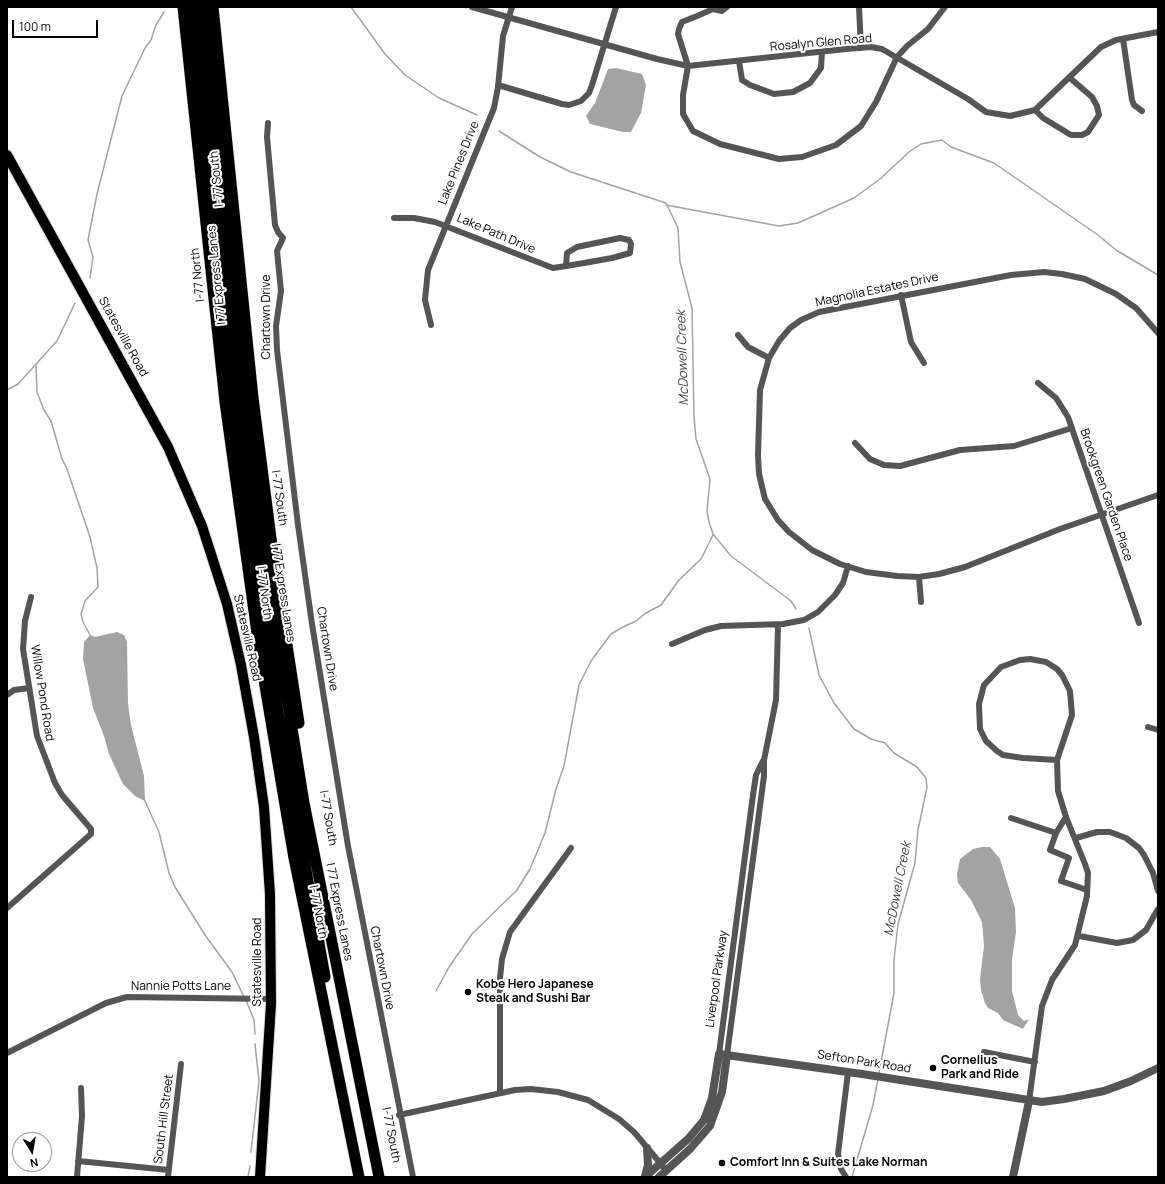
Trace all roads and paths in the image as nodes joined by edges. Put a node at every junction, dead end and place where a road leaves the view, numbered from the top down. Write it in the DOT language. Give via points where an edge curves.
graph roads {
  1 [pos="182,7"];
  2 [pos="192,7"];
  3 [pos="203,7"];
  4 [pos="213,7"];
  5 [pos="472,7"];
  6 [pos="512,7"];
  7 [pos="616,7"];
  8 [pos="727,7"];
  9 [pos="859,7"];
  10 [pos="945,7"];
  11 [pos="713,8"];
  12 [pos="509,17"];
  13 [pos="1158,32"];
  14 [pos="1123,39"];
  15 [pos="605,45"];
  16 [pos="861,48"];
  17 [pos="822,52"];
  18 [pos="897,57"];
  19 [pos="738,61"];
  20 [pos="688,66"];
  21 [pos="1070,78"];
  22 [pos="498,85"];
  23 [pos="1035,110"];
  24 [pos="1142,111"];
  25 [pos="268,123"];
  26 [pos="7,155"];
  27 [pos="222,197"];
  28 [pos="394,218"];
  29 [pos="446,225"];
  30 [pos="566,266"];
  31 [pos="239,271"];
  32 [pos="902,295"];
  33 [pos="431,325"];
  34 [pos="1158,333"];
  35 [pos="738,335"];
  36 [pos="769,358"];
  37 [pos="924,362"];
  38 [pos="1038,383"];
  39 [pos="1072,428"];
  40 [pos="855,444"];
  41 [pos="243,470"];
  42 [pos="1158,495"];
  43 [pos="1101,514"];
  44 [pos="243,540"];
  45 [pos="848,566"];
  46 [pos="919,577"];
  47 [pos="31,597"];
  48 [pos="921,602"];
  49 [pos="1138,623"];
  50 [pos="778,625"];
  51 [pos="672,644"];
  52 [pos="29,688"];
  53 [pos="7,694"];
  54 [pos="1148,727"];
  55 [pos="1158,730"];
  56 [pos="1057,760"];
  57 [pos="1066,817"];
  58 [pos="1011,818"];
  59 [pos="1056,833"];
  60 [pos="1076,838"];
  61 [pos="571,848"];
  62 [pos="1087,890"];
  63 [pos="1158,891"];
  64 [pos="7,908"];
  65 [pos="1158,909"];
  66 [pos="1079,936"];
  67 [pos="272,999"];
  68 [pos="984,1052"];
  69 [pos="7,1053"];
  70 [pos="723,1054"];
  71 [pos="1035,1062"];
  72 [pos="181,1064"];
  73 [pos="1158,1068"];
  74 [pos="848,1072"];
  75 [pos="81,1088"];
  76 [pos="500,1093"];
  77 [pos="1029,1101"];
  78 [pos="399,1114"];
  79 [pos="647,1148"];
  80 [pos="78,1161"];
  81 [pos="660,1164"];
  82 [pos="666,1170"];
  83 [pos="168,1174"];
  84 [pos="77,1177"];
  85 [pos="260,1177"];
  86 [pos="358,1177"];
  87 [pos="366,1177"];
  88 [pos="379,1177"];
  89 [pos="386,1177"];
  90 [pos="413,1177"];
  91 [pos="644,1177"];
  92 [pos="659,1177"];
  93 [pos="846,1177"];
  94 [pos="1013,1177"];
  1 -- 44 [label="highway, I-77 North" via="220,357"];
  2 -- 41 [label="highway, I 77 Express Lanes"];
  3 -- 27 [label="highway, I 77 Express Lanes"];
  4 -- 31 [label="highway, I-77 South"];
  5 -- 12 [label="street, Rosalyn Glen Road"];
  6 -- 12 [label="street, Lake Pines Drive"];
  7 -- 15 [label="street"];
  8 -- 11 [label="street" via="722,11"];
  9 -- 16 [label="street"];
  10 -- 18 [label="street" via="928,29"];
  11 -- 20 [label="street" via="682,22 678,34"];
  12 -- 15 [label="street, Rosalyn Glen Road"];
  12 -- 22 [label="street, Lake Pines Drive" via="503,36"];
  13 -- 14 [label="street, Rosalyn Glen Road"];
  14 -- 21 [label="street, Rosalyn Glen Road" via="1101,46"];
  14 -- 24 [label="street" via="1132,100"];
  15 -- 20 [label="street, Rosalyn Glen Road"];
  15 -- 22 [label="street" via="589,93 581,101 573,104 562,104"];
  16 -- 17 [label="street, Rosalyn Glen Road"];
  16 -- 18 [label="street, Rosalyn Glen Road" via="882,49"];
  17 -- 19 [label="street, Rosalyn Glen Road"];
  17 -- 19 [label="street" via="821,68 810,83 793,92 774,94 750,85 742,80"];
  18 -- 20 [label="street" via="876,102 861,126 836,145 802,157 779,159 720,144 693,131 683,114 683,94"];
  18 -- 23 [label="street, Rosalyn Glen Road" via="986,112 1010,116"];
  19 -- 20 [label="street, Rosalyn Glen Road"];
  21 -- 23 [label="street, Rosalyn Glen Road"];
  21 -- 23 [label="street" via="1092,97 1097,106 1099,115 1088,132 1078,136 1071,135 1043,118"];
  22 -- 29 [label="street, Lake Pines Drive" via="494,108"];
  25 -- 78 [label="street, Chartown Drive" via="267,137 276,225 283,238 277,251 281,291 276,326 277,350 298,526 347,838"];
  26 -- 67 [label="main road, Statesville Road" via="168,447 195,507 216,565 242,672 261,786 270,894"];
  27 -- 31 [label="highway"];
  27 -- 88 [label="highway, I 77 Express Lanes" via="244,400 272,607 314,854"];
  28 -- 29 [label="street, Lake Path Drive" via="414,218"];
  29 -- 30 [label="street, Lake Path Drive" via="541,265 553,268"];
  29 -- 33 [label="street, Lake Pines Drive" via="428,270 425,286 425,300"];
  30 -- 30 [label="street, Lake Path Drive" via="630,253 631,244 629,240 620,238 577,247 568,253"];
  31 -- 89 [label="highway, I-77 South" via="266,502 298,722 324,867"];
  32 -- 34 [label="street, Magnolia Estates Drive" via="1023,273 1062,274 1085,279 1116,294 1136,308"];
  32 -- 36 [label="street, Magnolia Estates Drive" via="813,314 801,320 785,334"];
  32 -- 37 [label="street" via="910,342"];
  35 -- 36 [label="street" via="748,347"];
  36 -- 45 [label="street, Magnolia Estates Drive" via="760,390 758,455 763,492 778,520 789,532 820,554"];
  38 -- 39 [label="street, Brookgreen Garden Place" via="1056,398"];
  39 -- 40 [label="street" via="1014,446 960,450 900,466 870,459"];
  39 -- 43 [label="street, Brookgreen Garden Place"];
  41 -- 44 [label="highway"];
  41 -- 87 [label="highway, I 77 Express Lanes" via="300,842"];
  42 -- 43 [label="street, Magnolia Estates Drive"];
  43 -- 46 [label="street, Magnolia Estates Drive" via="965,567"];
  43 -- 49 [label="street, Brookgreen Garden Place"];
  44 -- 86 [label="highway, I-77 North" via="292,851"];
  45 -- 46 [label="street, Magnolia Estates Drive" via="882,574"];
  45 -- 50 [label="street" via="840,588 829,603 818,612 794,623"];
  46 -- 48 [label="street"];
  47 -- 52 [label="street, Willow Pond Road" via="23,639"];
  50 -- 51 [label="street" via="721,626"];
  50 -- 70 [label="street, Liverpool Parkway" via="776,700 764,760 756,775 753,795"];
  52 -- 53 [label="street" via="14,690"];
  52 -- 64 [label="street, Willow Pond Road" via="37,736 49,770 58,789 90,829 91,834"];
  54 -- 55 [label="street"];
  56 -- 56 [label="street" via="1073,709 1070,692 1062,675 1052,665 1038,660 1020,660 1001,667 984,685 980,696 978,722 983,736 1003,755"];
  56 -- 57 [label="street" via="1057,785"];
  57 -- 59 [label="street"];
  57 -- 60 [label="street"];
  58 -- 59 [label="street"];
  59 -- 62 [label="street" via="1050,850 1069,858 1060,880"];
  60 -- 62 [label="street" via="1086,869"];
  60 -- 63 [label="street" via="1097,832 1110,832 1126,838 1144,855"];
  61 -- 76 [label="street" via="510,932 502,959"];
  62 -- 66 [label="street"];
  65 -- 66 [label="street" via="1146,930 1133,940 1117,943"];
  66 -- 71 [label="street" via="1072,952 1052,980 1042,1006"];
  67 -- 69 [label="street, Nannie Potts Lane" via="127,997 106,1003"];
  67 -- 85 [label="main road, Statesville Road"];
  68 -- 71 [label="street"];
  70 -- 74 [label="street, Sefton Park Road"];
  70 -- 81 [label="street, Liverpool Parkway" via="704,1120 688,1139"];
  70 -- 82 [label="street, Liverpool Parkway" via="720,1100 710,1126 700,1139"];
  71 -- 77 [label="street"];
  72 -- 83 [label="street, South Hill Street"];
  73 -- 77 [label="street, Sefton Park Road" via="1119,1086 1090,1094 1052,1101"];
  74 -- 77 [label="street, Sefton Park Road"];
  74 -- 93 [label="street" via="838,1154 841,1169"];
  75 -- 80 [label="street"];
  76 -- 78 [label="street"];
  76 -- 79 [label="street" via="548,1090 581,1098 619,1119"];
  77 -- 94 [label="street"];
  78 -- 90 [label="street, Chartown Drive"];
  79 -- 81 [label="street"];
  79 -- 91 [label="street" via="648,1165"];
  80 -- 83 [label="street"];
  80 -- 84 [label="street"];
  81 -- 82 [label="street"];
  81 -- 91 [label="street, Liverpool Parkway"];
  82 -- 92 [label="street, Liverpool Parkway"];
}
